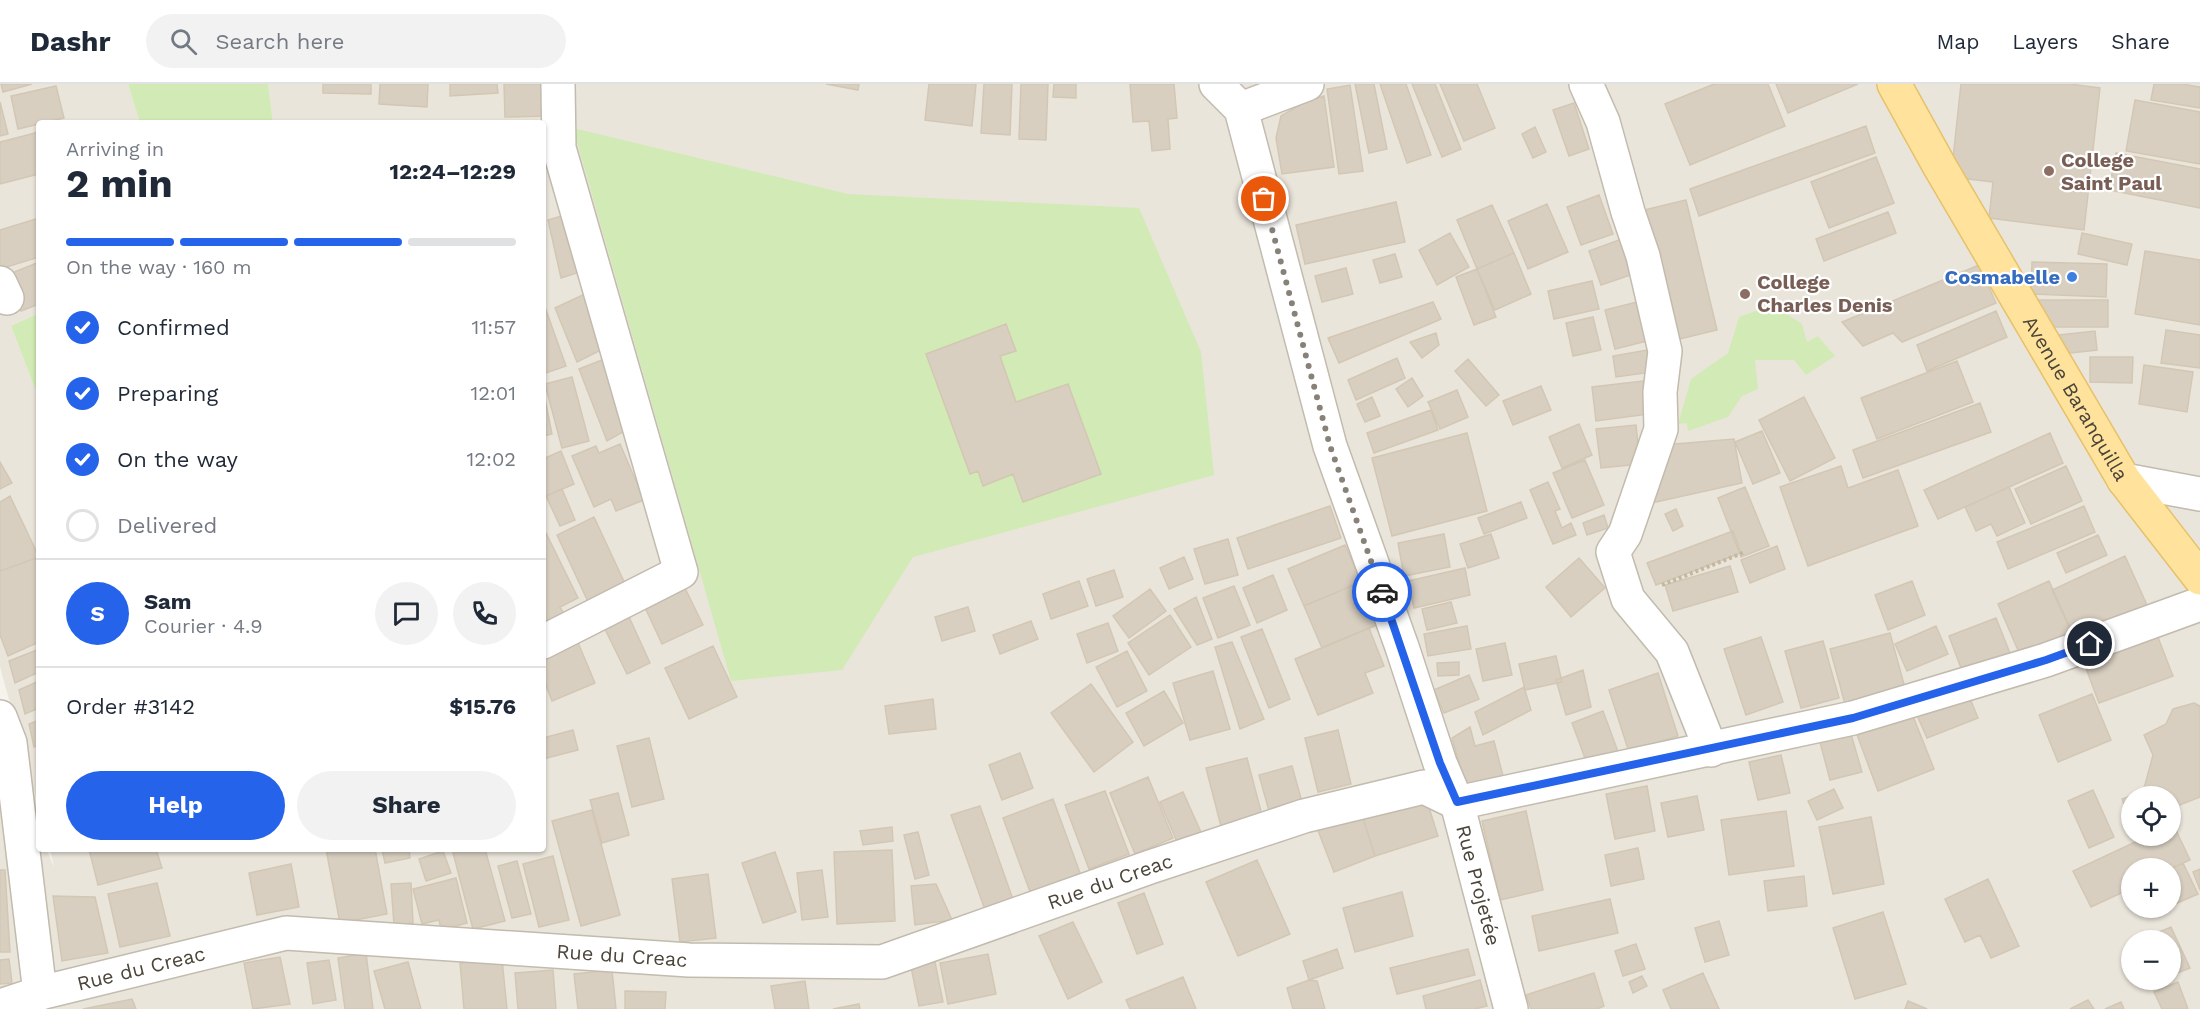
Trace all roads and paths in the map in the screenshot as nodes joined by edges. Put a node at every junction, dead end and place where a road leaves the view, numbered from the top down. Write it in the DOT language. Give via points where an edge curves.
graph roads {
  1 [pos="558,84"];
  2 [pos="1216,84"];
  3 [pos="1307,84"];
  4 [pos="1586,84"];
  5 [pos="1894,84"];
  6 [pos="1240,109"];
  7 [pos="2124,480"];
  8 [pos="2200,494"];
  9 [pos="1745,552"];
  10 [pos="2200,578"];
  11 [pos="1628,599"];
  12 [pos="2200,604"];
  13 [pos="546,640"];
  14 [pos="0,717"];
  15 [pos="1711,750"];
  16 [pos="1457,802"];
  17 [pos="40,993"];
  18 [pos="0,1006"];
  19 [pos="1511,1009"];
  1 -- 13 [label="street" via="559,148 681,572"];
  2 -- 6 [label="street, Rue Projetée"];
  3 -- 6 [label="street"];
  4 -- 11 [label="street" via="1603,122 1643,256 1665,351 1661,429 1625,534 1613,552"];
  5 -- 7 [label="main road, Avenue Baranquilla"];
  6 -- 16 [label="street, Rue Projetée" via="1330,446"];
  7 -- 8 [label="street"];
  7 -- 10 [label="main road, Avenue Baranquilla"];
  9 -- 11 [label="path"];
  11 -- 15 [label="street" via="1672,652"];
  12 -- 15 [label="street" via="2046,660 1853,718"];
  14 -- 17 [label="street" via="10,743"];
  15 -- 16 [label="street"];
  16 -- 17 [label="street, Rue du Creac" via="1424,787 1304,816 882,962 689,960 286,933"];
  16 -- 19 [label="street, Rue Projetée"];
  17 -- 18 [label="street, Rue du Creac"];
}
